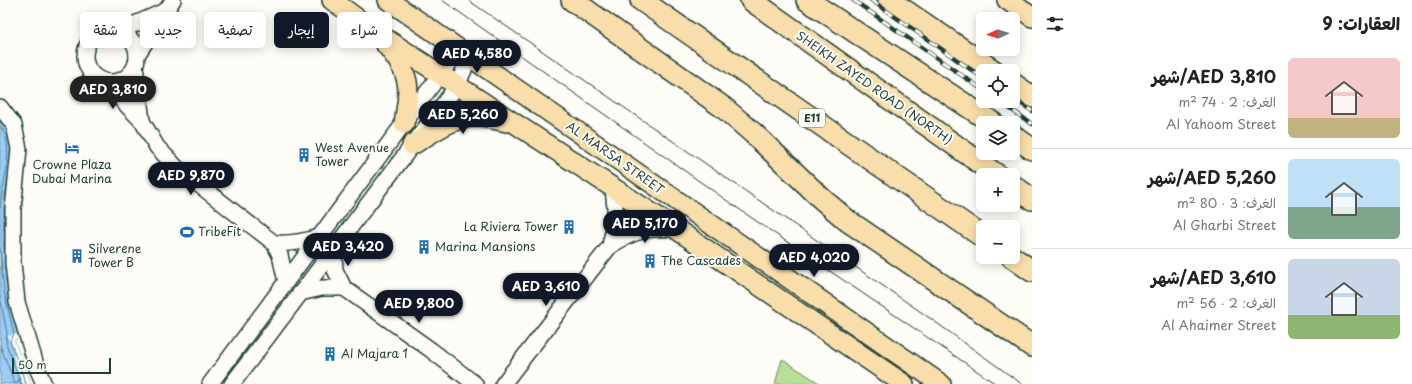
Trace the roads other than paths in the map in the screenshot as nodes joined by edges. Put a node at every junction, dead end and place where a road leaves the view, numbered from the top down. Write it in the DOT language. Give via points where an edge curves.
graph roads {
  1 [pos="332,0"];
  2 [pos="388,0"];
  3 [pos="572,0"];
  4 [pos="642,0"];
  5 [pos="751,0"];
  6 [pos="807,0"];
  7 [pos="889,0"];
  8 [pos="1007,0"];
  9 [pos="170,5"];
  10 [pos="348,12"];
  11 [pos="1032,17"];
  12 [pos="132,25"];
  13 [pos="132,40"];
  14 [pos="392,43"];
  15 [pos="87,48"];
  16 [pos="388,48"];
  17 [pos="462,51"];
  18 [pos="136,61"];
  19 [pos="984,64"];
  20 [pos="441,75"];
  21 [pos="103,81"];
  22 [pos="457,86"];
  23 [pos="1020,89"];
  24 [pos="1032,97"];
  25 [pos="0,106"];
  26 [pos="982,116"];
  27 [pos="142,121"];
  28 [pos="513,123"];
  29 [pos="404,124"];
  30 [pos="1020,141"];
  31 [pos="412,145"];
  32 [pos="1032,149"];
  33 [pos="987,168"];
  34 [pos="613,188"];
  35 [pos="1020,191"];
  36 [pos="1032,199"];
  37 [pos="676,229"];
  38 [pos="976,232"];
  39 [pos="319,237"];
  40 [pos="274,243"];
  41 [pos="610,246"];
  42 [pos="334,251"];
  43 [pos="1020,263"];
  44 [pos="1032,271"];
  45 [pos="286,282"];
  46 [pos="344,288"];
  47 [pos="300,293"];
  48 [pos="1026,340"];
  49 [pos="44,384"];
  50 [pos="210,384"];
  51 [pos="232,384"];
  52 [pos="476,384"];
  53 [pos="503,384"];
  54 [pos="904,384"];
  55 [pos="941,384"];
  1 -- 10 [label="main road"];
  2 -- 17 [label="main road, AL MARSA STREET"];
  3 -- 48 [label="highway" via="724,108 848,221"];
  4 -- 38 [label="highway, E11"];
  5 -- 33 [label="highway, SHEIKH ZAYED ROAD (NORTH)"];
  6 -- 26 [label="highway"];
  7 -- 19 [label="highway"];
  8 -- 11 [label="main road"];
  9 -- 12 [label="street"];
  9 -- 18 [label="street"];
  13 -- 18 [label="street"];
  14 -- 20 [label="main road"];
  15 -- 21 [label="street" via="87,66"];
  16 -- 29 [label="main road" via="408,78 409,94"];
  17 -- 20 [label="street"];
  17 -- 22 [label="street" via="464,70"];
  17 -- 55 [label="main road, AL MARSA STREET"];
  18 -- 21 [label="street" via="130,74 122,80"];
  18 -- 27 [label="street"];
  20 -- 22 [label="main road, AL MARSA STREET"];
  20 -- 29 [label="street"];
  21 -- 27 [label="street"];
  22 -- 28 [label="main road, AL MARSA STREET"];
  22 -- 31 [label="street"];
  23 -- 24 [label="highway"];
  25 -- 49 [label="street" via="14,125 19,149 13,210 13,263 17,302"];
  27 -- 40 [label="street" via="153,141 176,167"];
  28 -- 31 [label="main road" via="464,118"];
  28 -- 34 [label="main road, AL MARSA STREET"];
  29 -- 39 [label="street"];
  30 -- 32 [label="highway"];
  31 -- 42 [label="street"];
  34 -- 37 [label="main road, AL MARSA STREET"];
  34 -- 41 [label="street" via="616,218"];
  35 -- 36 [label="highway"];
  37 -- 41 [label="street" via="639,231"];
  37 -- 54 [label="main road, AL MARSA STREET"];
  39 -- 40 [label="street" via="304,242"];
  39 -- 45 [label="street"];
  40 -- 45 [label="street" via="280,255"];
  41 -- 53 [label="street"];
  42 -- 46 [label="street" via="335,270"];
  42 -- 47 [label="street"];
  43 -- 44 [label="highway"];
  45 -- 50 [label="street"];
  46 -- 47 [label="street" via="322,288"];
  46 -- 52 [label="street"];
  47 -- 51 [label="street"];
}
